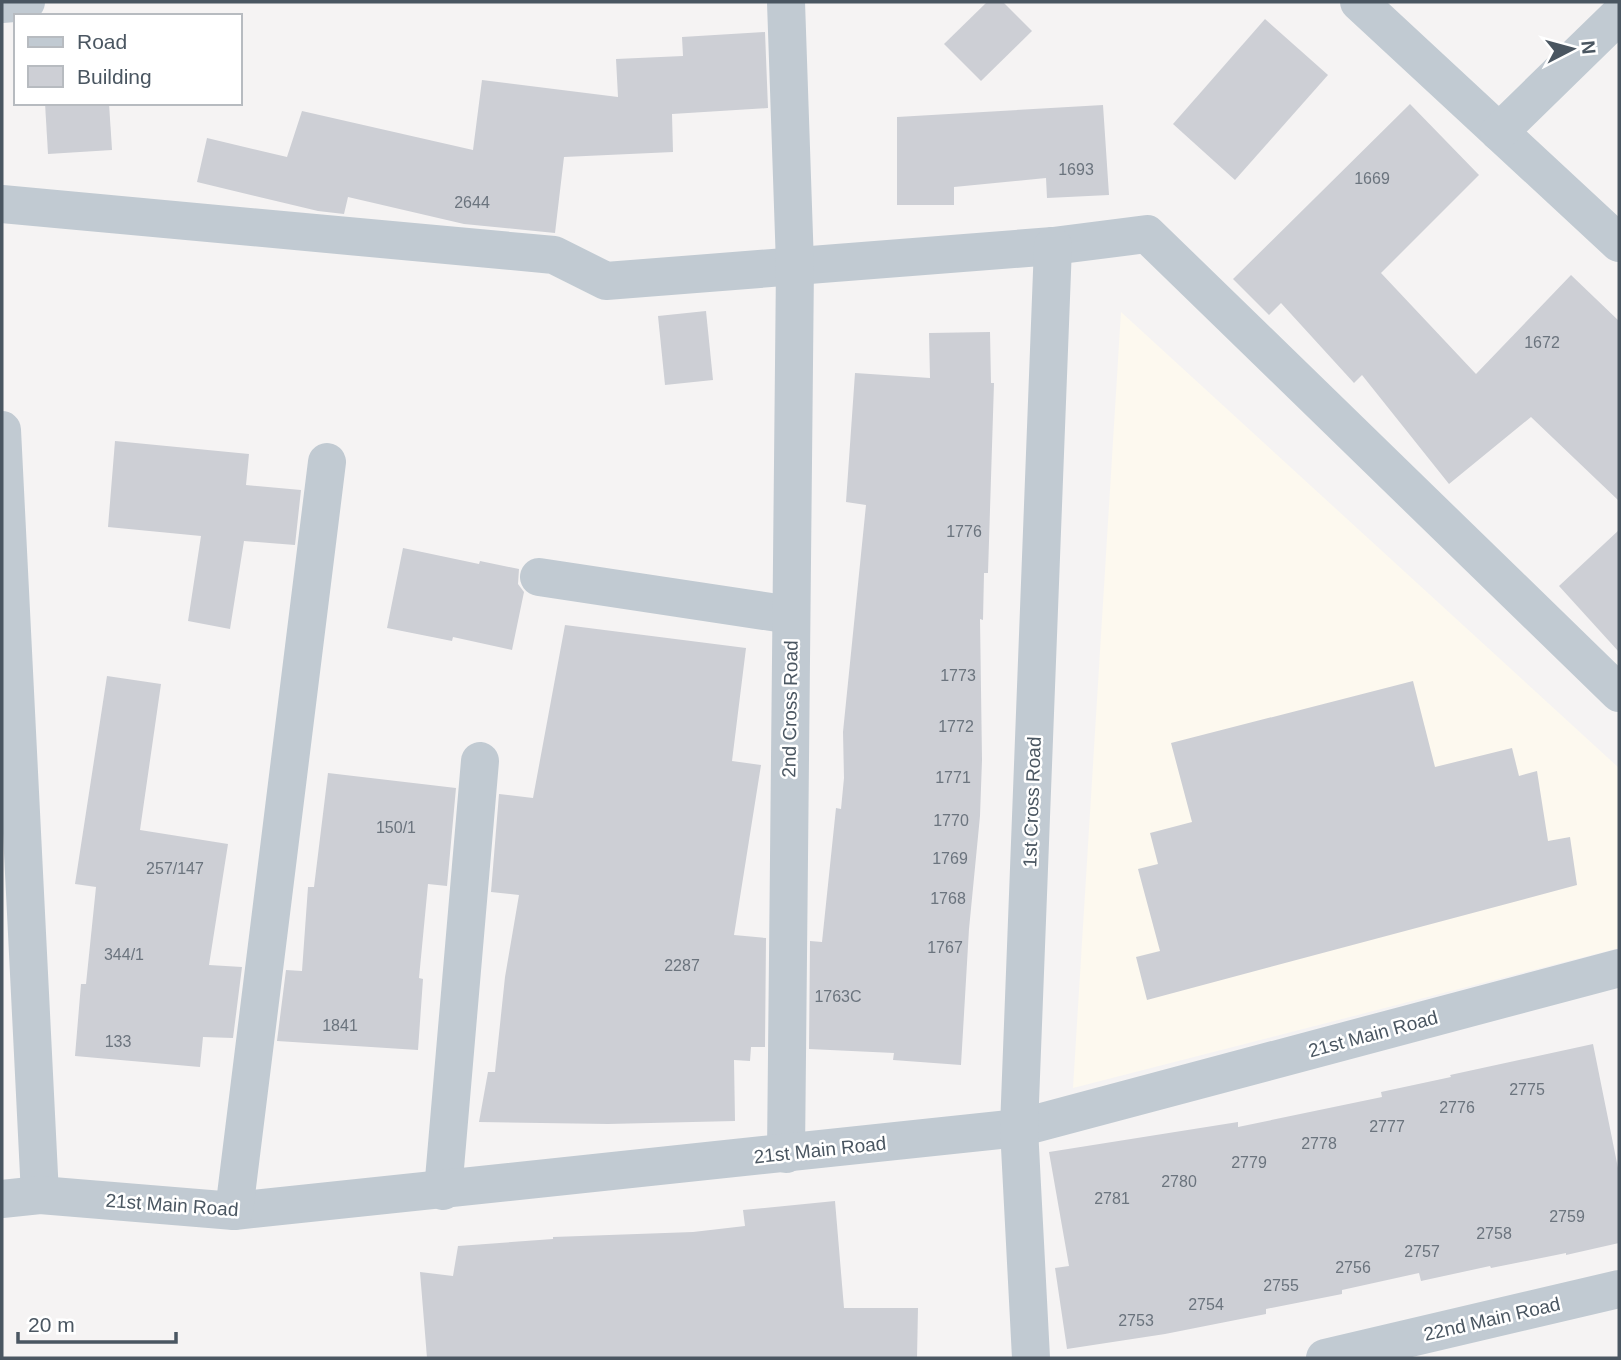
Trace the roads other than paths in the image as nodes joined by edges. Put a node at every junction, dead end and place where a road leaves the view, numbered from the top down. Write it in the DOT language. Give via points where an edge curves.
graph roads {
  1 [pos="26,2"];
  2 [pos="786,2"];
  3 [pos="1359,2"];
  4 [pos="2,4"];
  5 [pos="1619,15"];
  6 [pos="1499,132"];
  7 [pos="2,204"];
  8 [pos="1619,243"];
  9 [pos="1053,246"];
  10 [pos="795,265"];
  11 [pos="2,430"];
  12 [pos="327,462"];
  13 [pos="539,577"];
  14 [pos="791,615"];
  15 [pos="1619,693"];
  16 [pos="480,761"];
  17 [pos="1619,968"];
  18 [pos="1019,1129"];
  19 [pos="786,1154"];
  20 [pos="443,1191"];
  21 [pos="40,1195"];
  22 [pos="2,1199"];
  23 [pos="234,1211"];
  24 [pos="1619,1289"];
  25 [pos="1031,1358"];
  26 [pos="1325,1358"];
  1 -- 4 [label="street"];
  2 -- 10 [label="street, 2nd Cross Road"];
  3 -- 6 [label="street"];
  5 -- 6 [label="street"];
  6 -- 8 [label="street"];
  7 -- 10 [label="street" via="554,255 606,282"];
  9 -- 10 [label="street"];
  9 -- 15 [label="street" via="1147,234"];
  9 -- 18 [label="street, 1st Cross Road"];
  10 -- 14 [label="street, 2nd Cross Road"];
  11 -- 21 [label="street"];
  12 -- 23 [label="street"];
  13 -- 14 [label="street"];
  14 -- 19 [label="street, 2nd Cross Road"];
  16 -- 20 [label="street"];
  17 -- 18 [label="street, 21st Main Road"];
  18 -- 19 [label="street, 21st Main Road"];
  18 -- 25 [label="street, 1st Cross Road"];
  19 -- 20 [label="street, 21st Main Road"];
  20 -- 23 [label="street, 21st Main Road"];
  21 -- 22 [label="street, 21st Main Road"];
  21 -- 23 [label="street, 21st Main Road"];
  24 -- 26 [label="street, 22nd Main Road"];
}
